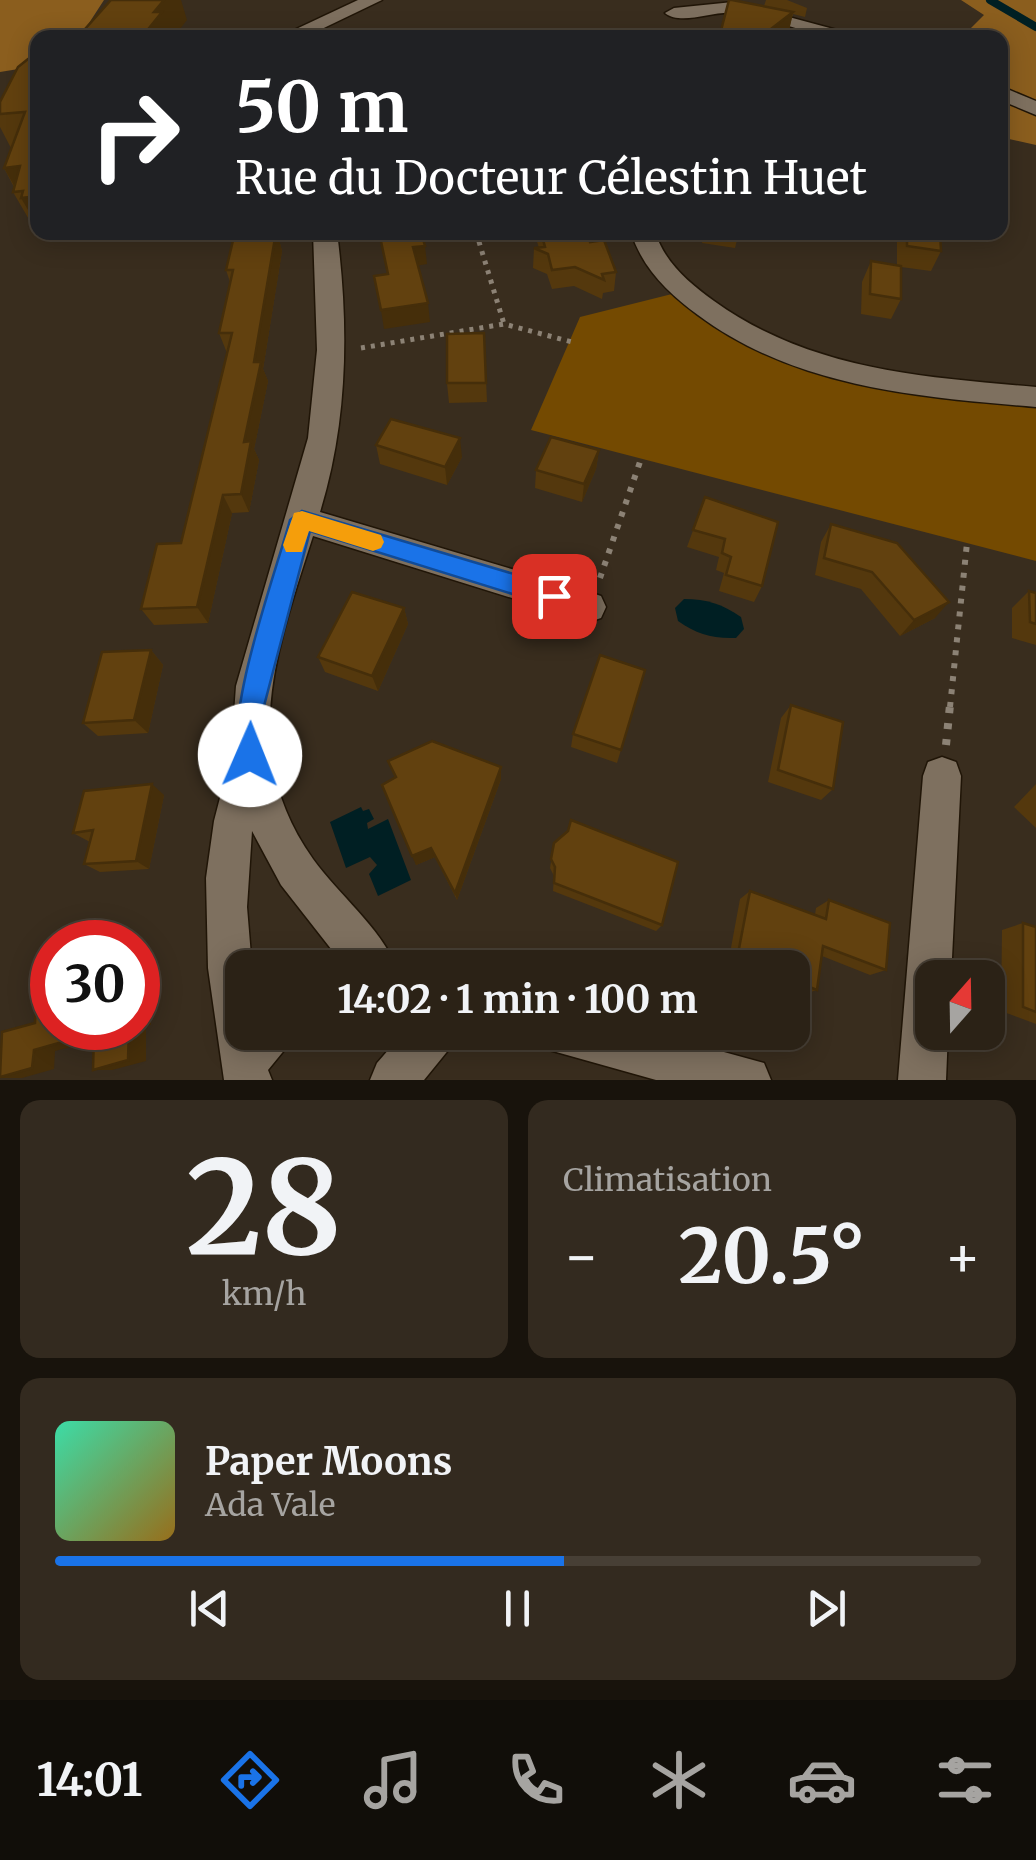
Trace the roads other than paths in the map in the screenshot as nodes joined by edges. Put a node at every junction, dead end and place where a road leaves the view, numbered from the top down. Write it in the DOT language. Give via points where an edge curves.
graph roads {
  1 [pos="372,0"];
  2 [pos="656,0"];
  3 [pos="674,13"];
  4 [pos="300,30"];
  5 [pos="677,30"];
  6 [pos="819,30"];
  7 [pos="1008,96"];
  8 [pos="1036,109"];
  9 [pos="326,240"];
  10 [pos="647,240"];
  11 [pos="1036,396"];
  12 [pos="302,520"];
  13 [pos="590,607"];
  14 [pos="250,755"];
  15 [pos="942,776"];
  16 [pos="360,950"];
  17 [pos="419,1050"];
  18 [pos="629,1050"];
  19 [pos="254,1059"];
  20 [pos="394,1080"];
  21 [pos="747,1080"];
  22 [pos="922,1080"];
  1 -- 4 [label="street"];
  2 -- 3 [label="street"];
  3 -- 5 [label="street"];
  3 -- 6 [label="street" via="733,7"];
  7 -- 8 [label="street"];
  9 -- 12 [label="street" via="331,293 325,424"];
  10 -- 11 [label="street" via="661,266 715,318 811,365 864,379"];
  12 -- 13 [label="street"];
  12 -- 14 [label="street" via="251,706"];
  14 -- 16 [label="street" via="267,817 302,883"];
  14 -- 19 [label="street" via="232,815 224,906"];
  15 -- 22 [label="street"];
  17 -- 20 [label="street"];
  18 -- 21 [label="street"];
}
